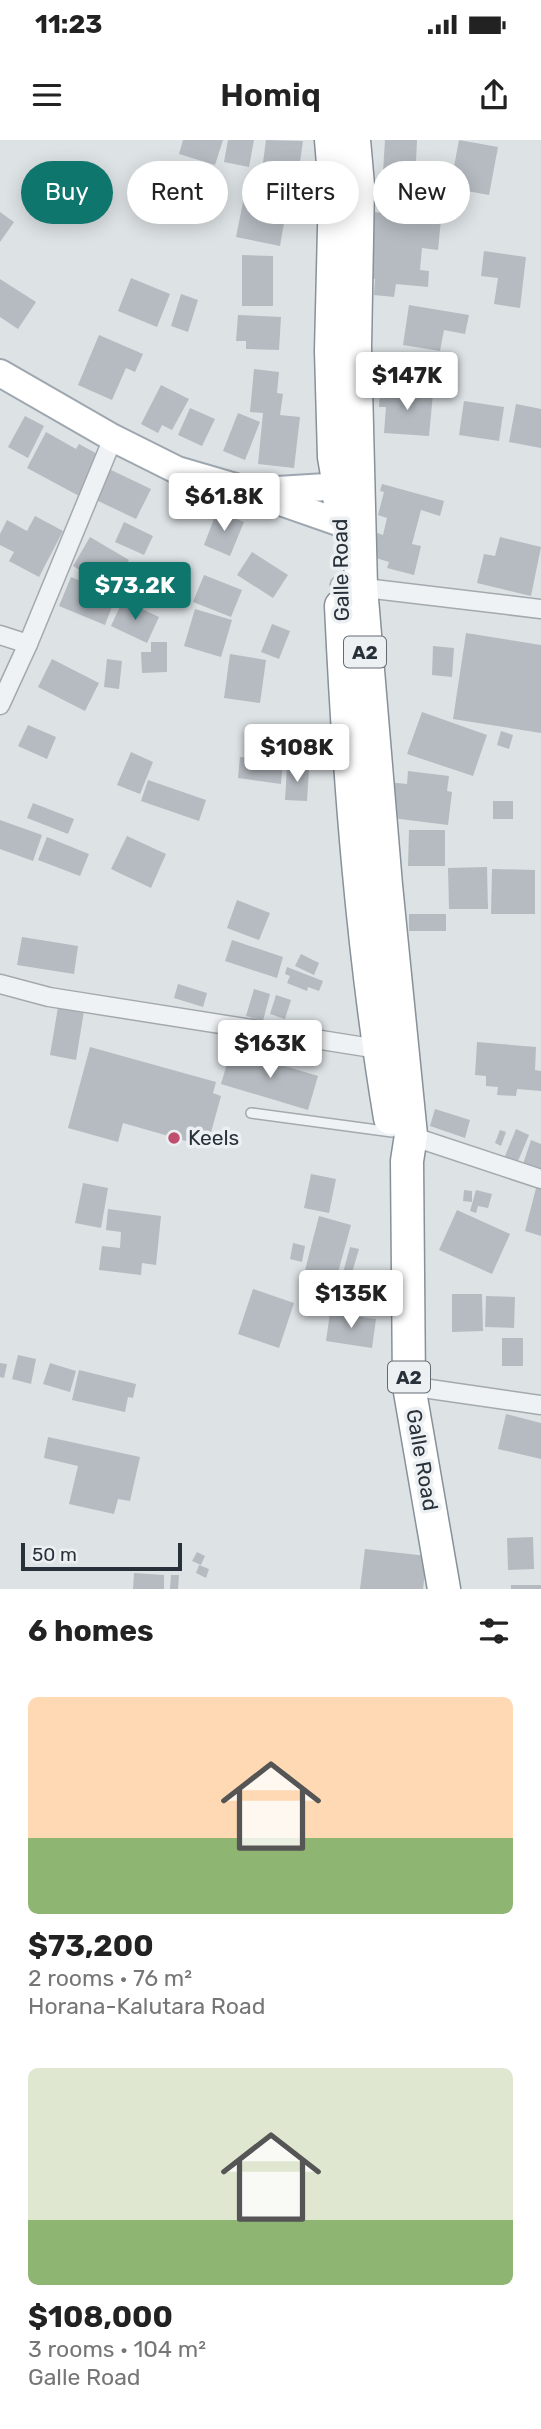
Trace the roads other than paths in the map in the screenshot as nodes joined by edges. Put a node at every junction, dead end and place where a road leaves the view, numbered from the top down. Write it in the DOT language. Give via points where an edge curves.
graph roads {
  1 [pos="331,140"];
  2 [pos="354,140"];
  3 [pos="0,373"];
  4 [pos="113,438"];
  5 [pos="349,485"];
  6 [pos="249,491"];
  7 [pos="350,524"];
  8 [pos="351,586"];
  9 [pos="541,609"];
  10 [pos="0,635"];
  11 [pos="28,644"];
  12 [pos="0,705"];
  13 [pos="0,984"];
  14 [pos="379,1049"];
  15 [pos="251,1113"];
  16 [pos="403,1143"];
  17 [pos="541,1179"];
  18 [pos="409,1386"];
  19 [pos="541,1405"];
  20 [pos="444,1589"];
  1 -- 5 [label="highway, Galle Road / A2" via="335,188 334,457"];
  2 -- 5 [label="highway, Galle Road / A2" via="358,185"];
  3 -- 4 [label="main road"];
  4 -- 6 [label="main road" via="177,470"];
  4 -- 11 [label="street"];
  5 -- 6 [label="main road"];
  5 -- 7 [label="highway, Galle Road / A2"];
  6 -- 7 [label="main road"];
  7 -- 8 [label="highway, Galle Road / A2"];
  8 -- 9 [label="street"];
  8 -- 14 [label="highway, Galle Road / A2" via="345,701"];
  8 -- 16 [label="highway, Galle Road / A2" via="386,885"];
  10 -- 11 [label="street"];
  11 -- 12 [label="street"];
  13 -- 14 [label="street" via="49,997"];
  14 -- 16 [label="highway, Galle Road / A2"];
  15 -- 16 [label="lane"];
  16 -- 17 [label="street"];
  16 -- 18 [label="highway, Galle Road / A2"];
  18 -- 19 [label="street"];
  18 -- 20 [label="highway, Galle Road / A2"];
}
